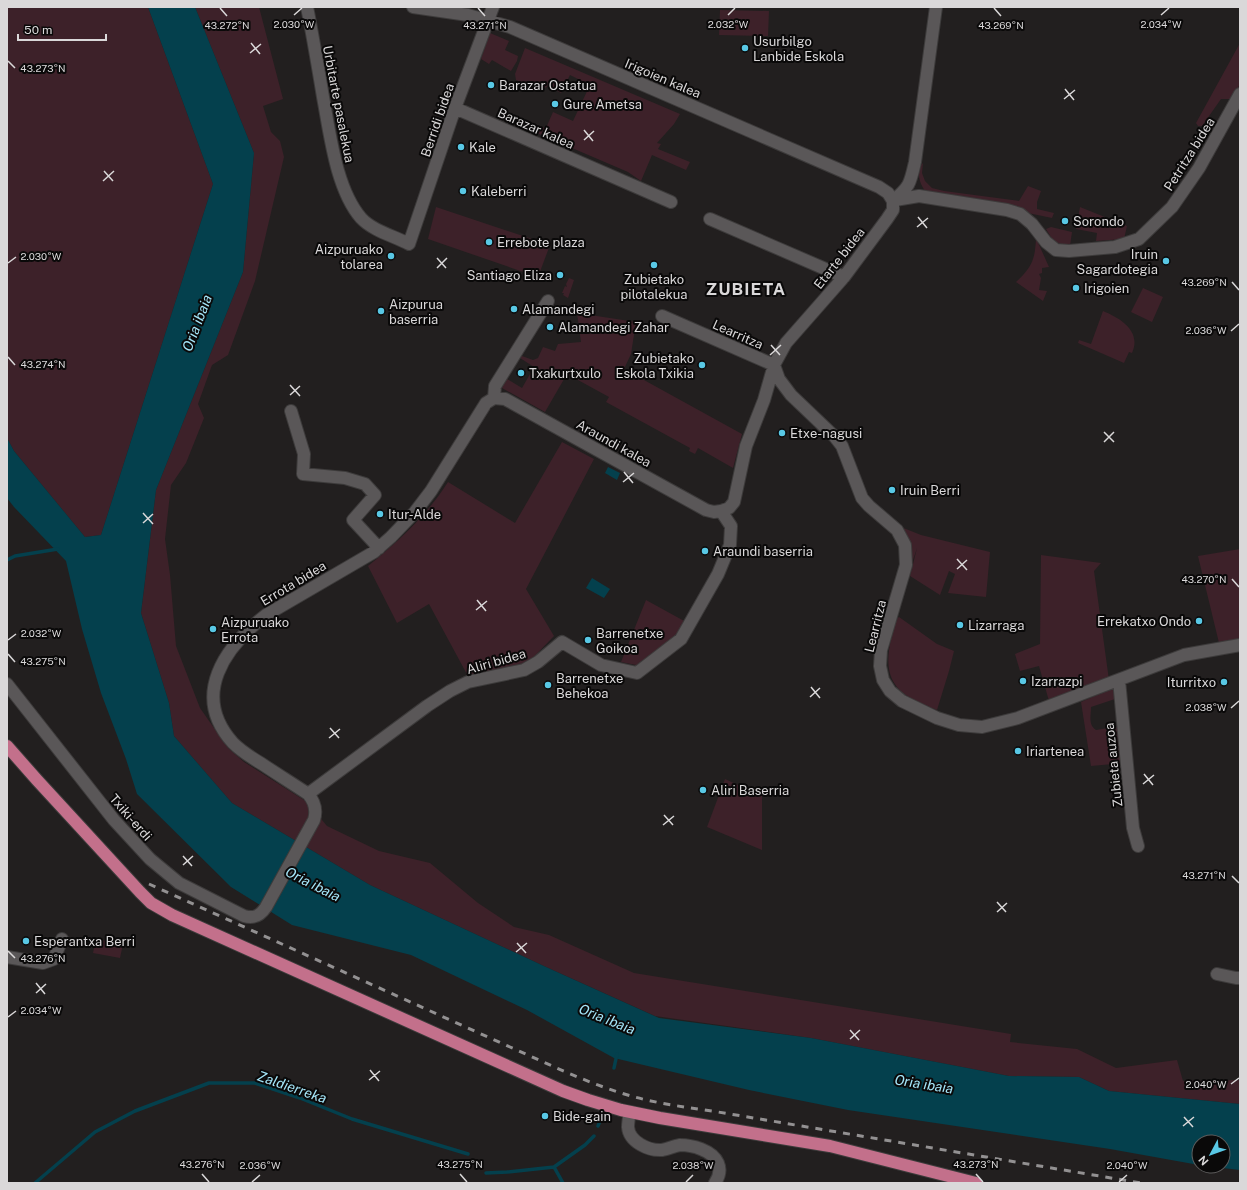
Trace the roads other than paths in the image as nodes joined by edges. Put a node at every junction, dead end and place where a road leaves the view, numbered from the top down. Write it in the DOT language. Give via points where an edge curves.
graph roads {
  1 [pos="307,7"];
  2 [pos="413,7"];
  3 [pos="493,7"];
  4 [pos="936,7"];
  5 [pos="488,20"];
  6 [pos="1240,94"];
  7 [pos="456,108"];
  8 [pos="893,201"];
  9 [pos="671,202"];
  10 [pos="710,219"];
  11 [pos="410,244"];
  12 [pos="844,277"];
  13 [pos="548,301"];
  14 [pos="662,316"];
  15 [pos="774,365"];
  16 [pos="494,398"];
  17 [pos="291,411"];
  18 [pos="722,511"];
  19 [pos="379,548"];
  20 [pos="1240,645"];
  21 [pos="1119,680"];
  22 [pos="7,684"];
  23 [pos="7,746"];
  24 [pos="308,794"];
  25 [pos="1138,846"];
  26 [pos="62,939"];
  27 [pos="7,958"];
  28 [pos="1217,974"];
  29 [pos="1240,978"];
  30 [pos="630,1112"];
  31 [pos="888,1161"];
  32 [pos="715,1183"];
  33 [pos="946,1183"];
  34 [pos="976,1183"];
  1 -- 11 [label="street, Urbitarte pasalekua" via="332,147 339,175 352,205 373,227"];
  2 -- 5 [label="street, Irigoien kalea" via="468,14"];
  3 -- 5 [label="street, Berridi bidea"];
  4 -- 8 [label="street, Etarte bidea" via="911,182"];
  5 -- 7 [label="street, Berridi bidea"];
  5 -- 8 [label="street, Irigoien kalea" via="510,27 879,187 888,193"];
  6 -- 8 [label="street, Petritza bidea" via="1200,168 1172,207 1139,239 1115,247 1056,250 1020,214 1007,210 919,196"];
  7 -- 9 [label="street, Barazar kalea"];
  7 -- 11 [label="street, Berridi bidea"];
  8 -- 12 [label="street, Etarte bidea" via="893,210"];
  10 -- 12 [label="street"];
  12 -- 15 [label="street, Etarte bidea" via="786,343"];
  13 -- 16 [label="street, Errota bidea" via="495,386"];
  14 -- 15 [label="street, Learritza"];
  15 -- 18 [label="street, Etarte bidea" via="746,446 734,502"];
  15 -- 21 [label="street, Learritza" via="779,379 791,395 842,446 862,498 897,530 905,545 906,565 881,650 880,666 883,680 890,692 902,702 937,718 960,725 982,727 1018,718"];
  16 -- 18 [label="street, Araundi kalea" via="505,399 706,510"];
  16 -- 19 [label="street, Errota bidea" via="486,403 415,512"];
  17 -- 19 [label="street" via="304,454 303,474 359,482 365,484 375,495 353,520"];
  18 -- 24 [label="street, Aliri bidea" via="731,526 730,545 718,574 681,639 638,673 601,665 562,642 524,670 468,682 450,691"];
  19 -- 24 [label="street, Errota bidea" via="250,627 222,662 214,683 213,703 220,725 233,743"];
  20 -- 21 [label="street, Learritza" via="1184,655"];
  21 -- 25 [label="street, Zubieta auzoa"];
  22 -- 24 [label="street, Txiki-erdi" via="114,820 150,859 179,883 249,918 258,915 266,907 314,820 315,806"];
  23 -- 30 [label="highway" via="140,892 158,907 563,1091"];
  26 -- 27 [label="street" via="54,959 43,963"];
  28 -- 29 [label="street"];
  30 -- 31 [label="highway" via="813,1143"];
  30 -- 32 [label="street" via="628,1128 640,1144 658,1150 679,1145 688,1146 706,1151 713,1156 720,1170"];
  31 -- 33 [label="highway"];
  31 -- 34 [label="highway"];
}
